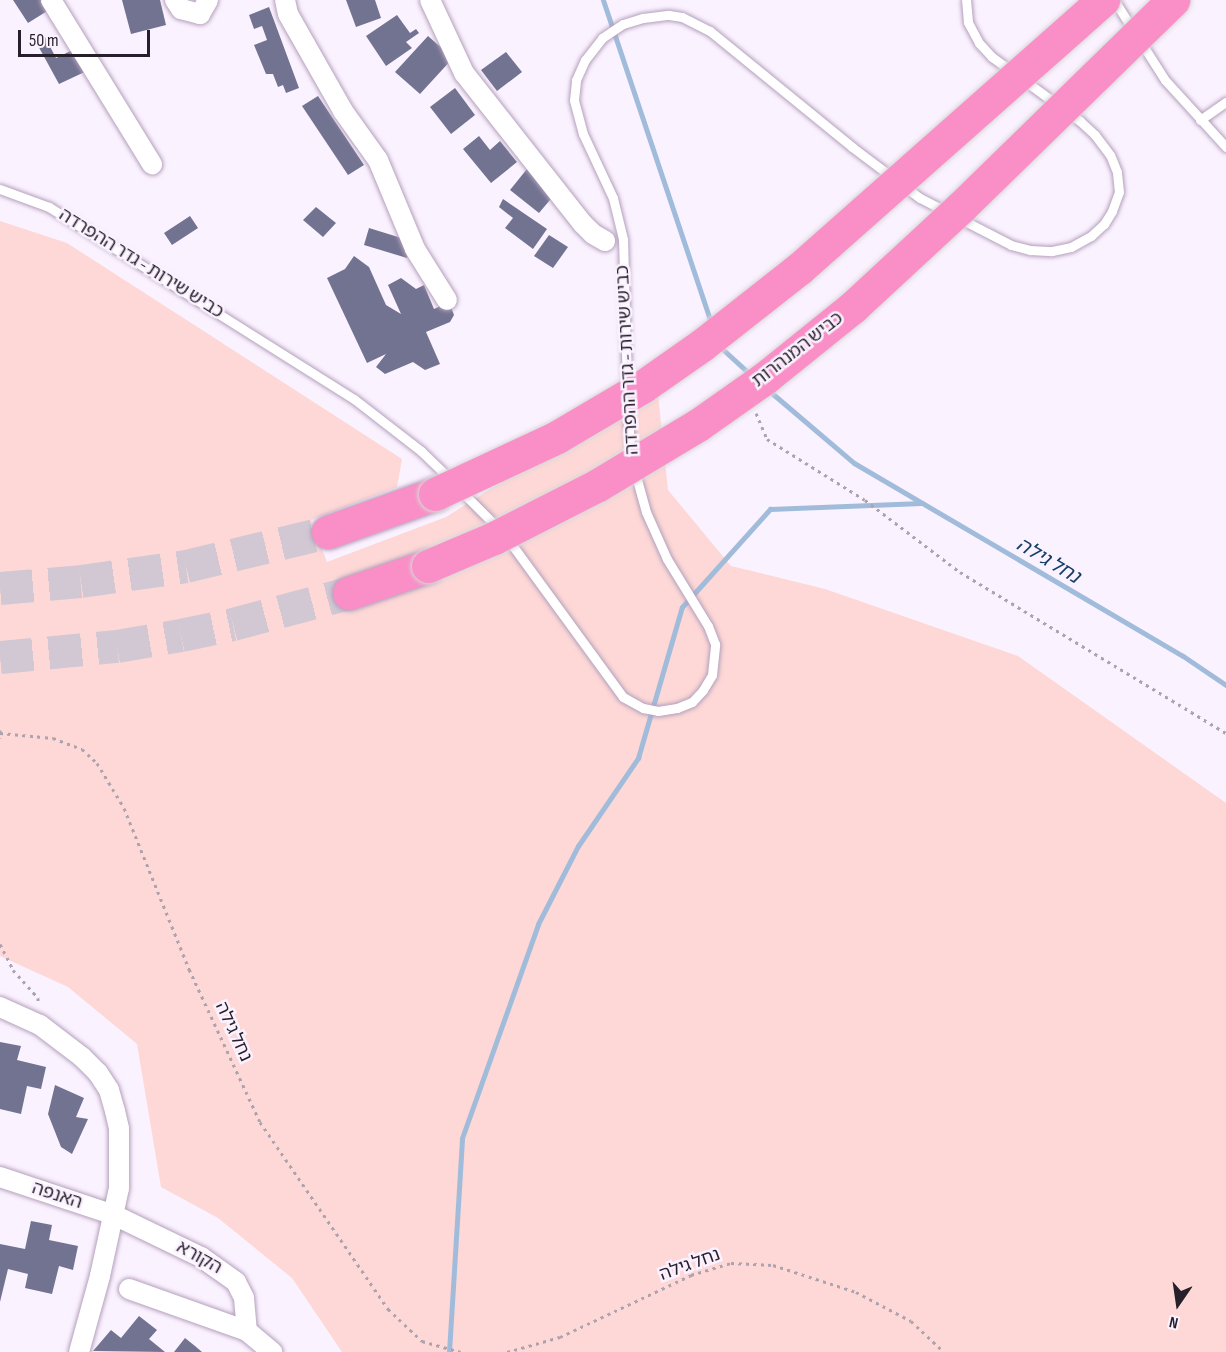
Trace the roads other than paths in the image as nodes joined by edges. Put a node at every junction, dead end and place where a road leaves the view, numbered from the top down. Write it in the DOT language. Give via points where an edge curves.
graph roads {
  1 [pos="51,0"];
  2 [pos="175,0"];
  3 [pos="208,0"];
  4 [pos="285,0"];
  5 [pos="430,0"];
  6 [pos="966,0"];
  7 [pos="1103,0"];
  8 [pos="1114,0"];
  9 [pos="1173,0"];
  10 [pos="1226,102"];
  11 [pos="1200,120"];
  12 [pos="1226,147"];
  13 [pos="152,164"];
  14 [pos="0,189"];
  15 [pos="605,241"];
  16 [pos="447,300"];
  17 [pos="328,532"];
  18 [pos="349,593"];
  19 [pos="0,1007"];
  20 [pos="0,1177"];
  21 [pos="114,1215"];
  22 [pos="129,1289"];
  23 [pos="247,1331"];
  24 [pos="79,1352"];
  25 [pos="272,1352"];
  1 -- 13 [label="street"];
  2 -- 3 [label="street" via="181,9 200,14"];
  4 -- 16 [label="street" via="288,14 343,111 378,160 415,249"];
  5 -- 15 [label="street" via="464,74 583,224"];
  6 -- 14 [label="lane, כביש שירות - גדר ההפרדה" via="968,22 992,57 1095,135 1110,155 1119,192 1112,212 1090,236 1071,247 1052,251 1011,245 920,198 710,31 682,17 643,18 623,24 602,38 576,80 574,100 583,134 613,198 623,239 627,421 632,458 646,512 667,559 715,644 713,668 703,690 692,702 676,708 643,708 622,697 517,549 421,451 386,422 66,216 26,196"];
  7 -- 17 [label="highway, bridge" via="800,268 642,387 557,437 435,494"];
  8 -- 11 [label="lane" via="1165,80"];
  9 -- 18 [label="highway, כביש המנהרות, bridge" via="960,208 853,307 766,377 698,425 598,485 494,538"];
  10 -- 11 [label="lane"];
  11 -- 12 [label="lane"];
  19 -- 21 [label="street" via="40,1025 98,1072 109,1090 119,1140 119,1188"];
  20 -- 21 [label="street, האנפה"];
  21 -- 23 [label="street, הקורא" via="225,1272 244,1298"];
  21 -- 24 [label="street"];
  22 -- 23 [label="street"];
  23 -- 25 [label="street"];
}
